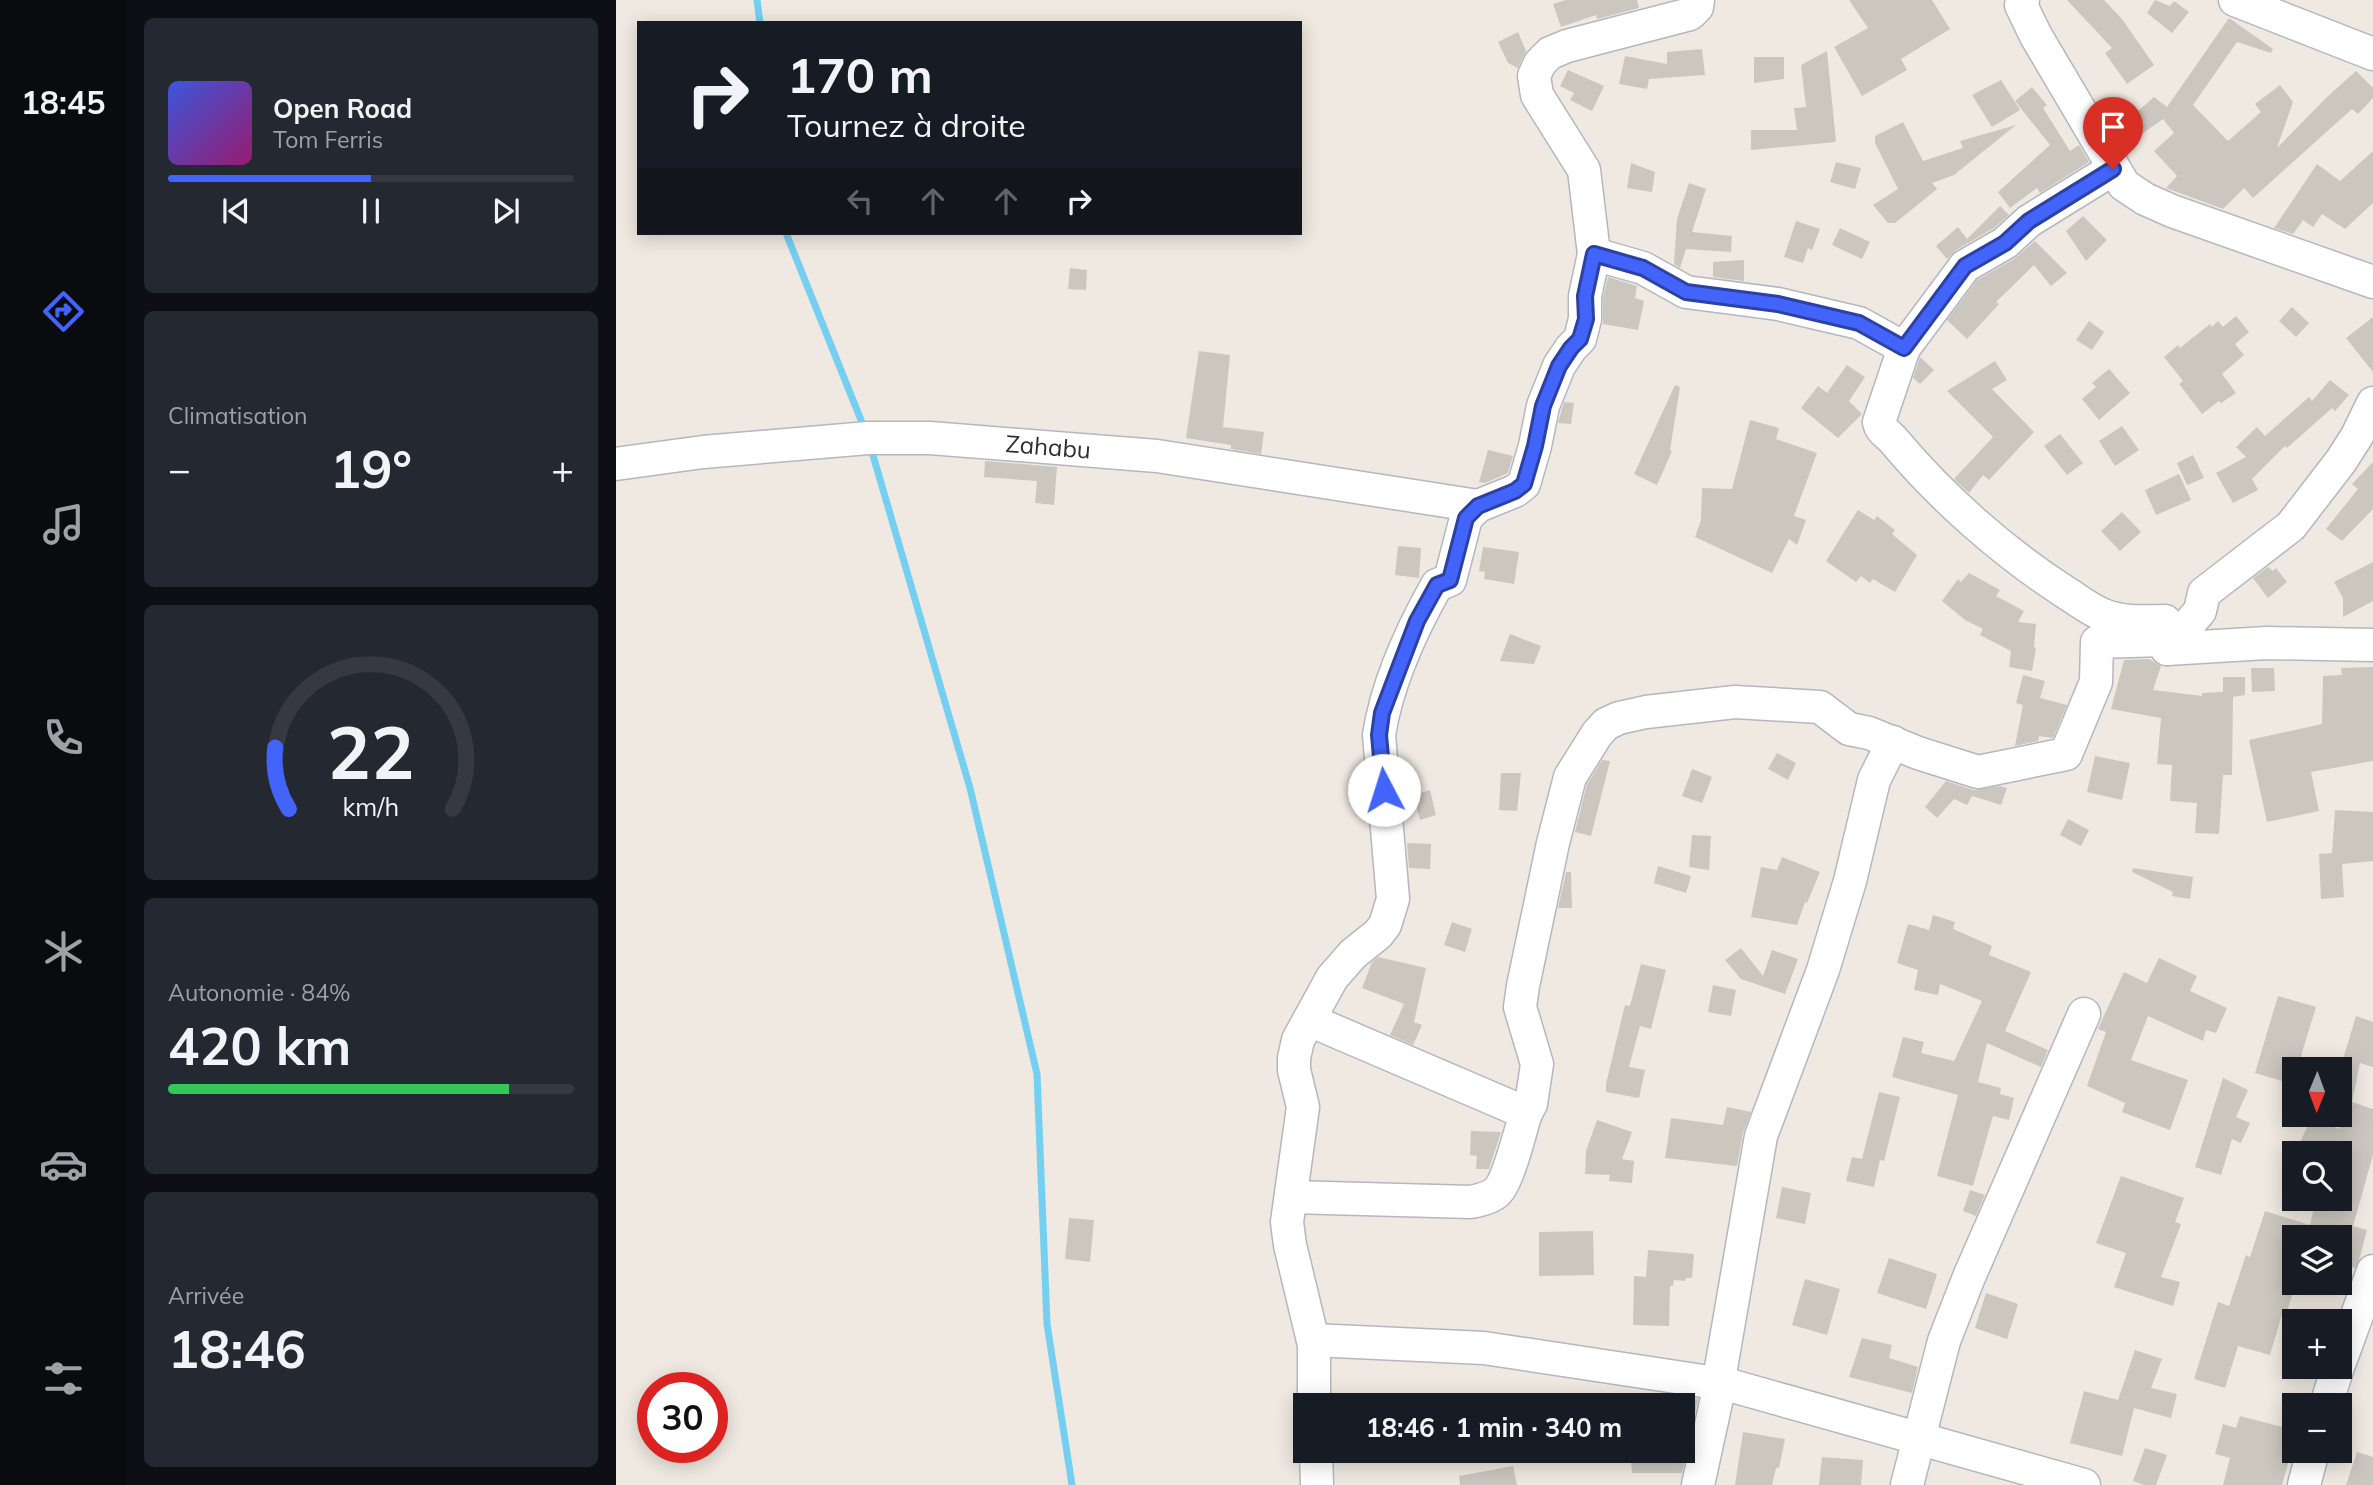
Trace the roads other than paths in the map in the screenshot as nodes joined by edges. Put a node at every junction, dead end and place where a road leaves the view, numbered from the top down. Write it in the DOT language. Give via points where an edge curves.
graph roads {
  1 [pos="1698,0"];
  2 [pos="2023,0"];
  3 [pos="2235,0"];
  4 [pos="2373,54"];
  5 [pos="2113,169"];
  6 [pos="1594,254"];
  7 [pos="2373,282"];
  8 [pos="1904,348"];
  9 [pos="2373,402"];
  10 [pos="616,464"];
  11 [pos="1478,506"];
  12 [pos="2373,645"];
  13 [pos="1893,742"];
  14 [pos="2084,1014"];
  15 [pos="1309,1020"];
  16 [pos="1526,1113"];
  17 [pos="1291,1197"];
  18 [pos="2373,1271"];
  19 [pos="2352,1328"];
  20 [pos="1313,1340"];
  21 [pos="1720,1384"];
  22 [pos="1314,1393"];
  23 [pos="1920,1437"];
  24 [pos="1316,1463"];
  25 [pos="2310,1463"];
  26 [pos="1317,1485"];
  27 [pos="1698,1485"];
  28 [pos="1907,1485"];
  29 [pos="2084,1485"];
  30 [pos="2304,1485"];
  1 -- 6 [label="street" via="1690,14 1558,50 1539,63 1534,76 1537,94 1584,170"];
  2 -- 5 [label="street" via="2035,36"];
  3 -- 4 [label="street"];
  5 -- 7 [label="street" via="2124,185 2172,211"];
  5 -- 8 [label="street" via="1965,266"];
  6 -- 8 [label="street" via="1643,268 1686,292 1778,304 1859,323"];
  6 -- 11 [label="street" via="1580,339 1559,366 1543,406 1524,484"];
  8 -- 13 [label="street" via="1879,422 1907,457 1955,506 2045,579 2095,611 2109,618 2165,621 2162,640 2097,642 2096,682 2066,754 1978,772"];
  9 -- 12 [label="street" via="2341,461 2291,526 2204,593 2200,611 2167,649 2267,643"];
  10 -- 11 [label="street, Zahabu" via="868,438 930,438 1157,456"];
  11 -- 15 [label="street" via="1466,518 1450,580 1437,585 1417,621 1382,713 1379,735 1393,899 1390,913 1378,934 1332,978"];
  13 -- 16 [label="street" via="1849,729 1820,707 1735,702 1646,712 1606,724 1570,777 1523,985 1520,1007 1537,1064"];
  13 -- 21 [label="street" via="1874,780 1823,970 1761,1136"];
  14 -- 23 [label="street" via="1944,1341"];
  15 -- 16 [label="street"];
  15 -- 17 [label="street" via="1294,1058 1303,1107"];
  16 -- 17 [label="street" via="1504,1181 1488,1197 1471,1202"];
  17 -- 20 [label="street" via="1290,1244"];
  18 -- 19 [label="street"];
  20 -- 21 [label="street" via="1484,1348"];
  20 -- 22 [label="street"];
  21 -- 23 [label="street"];
  21 -- 27 [label="street"];
  23 -- 28 [label="street"];
  23 -- 29 [label="street"];
  24 -- 26 [label="street"];
  25 -- 30 [label="street"];
}
